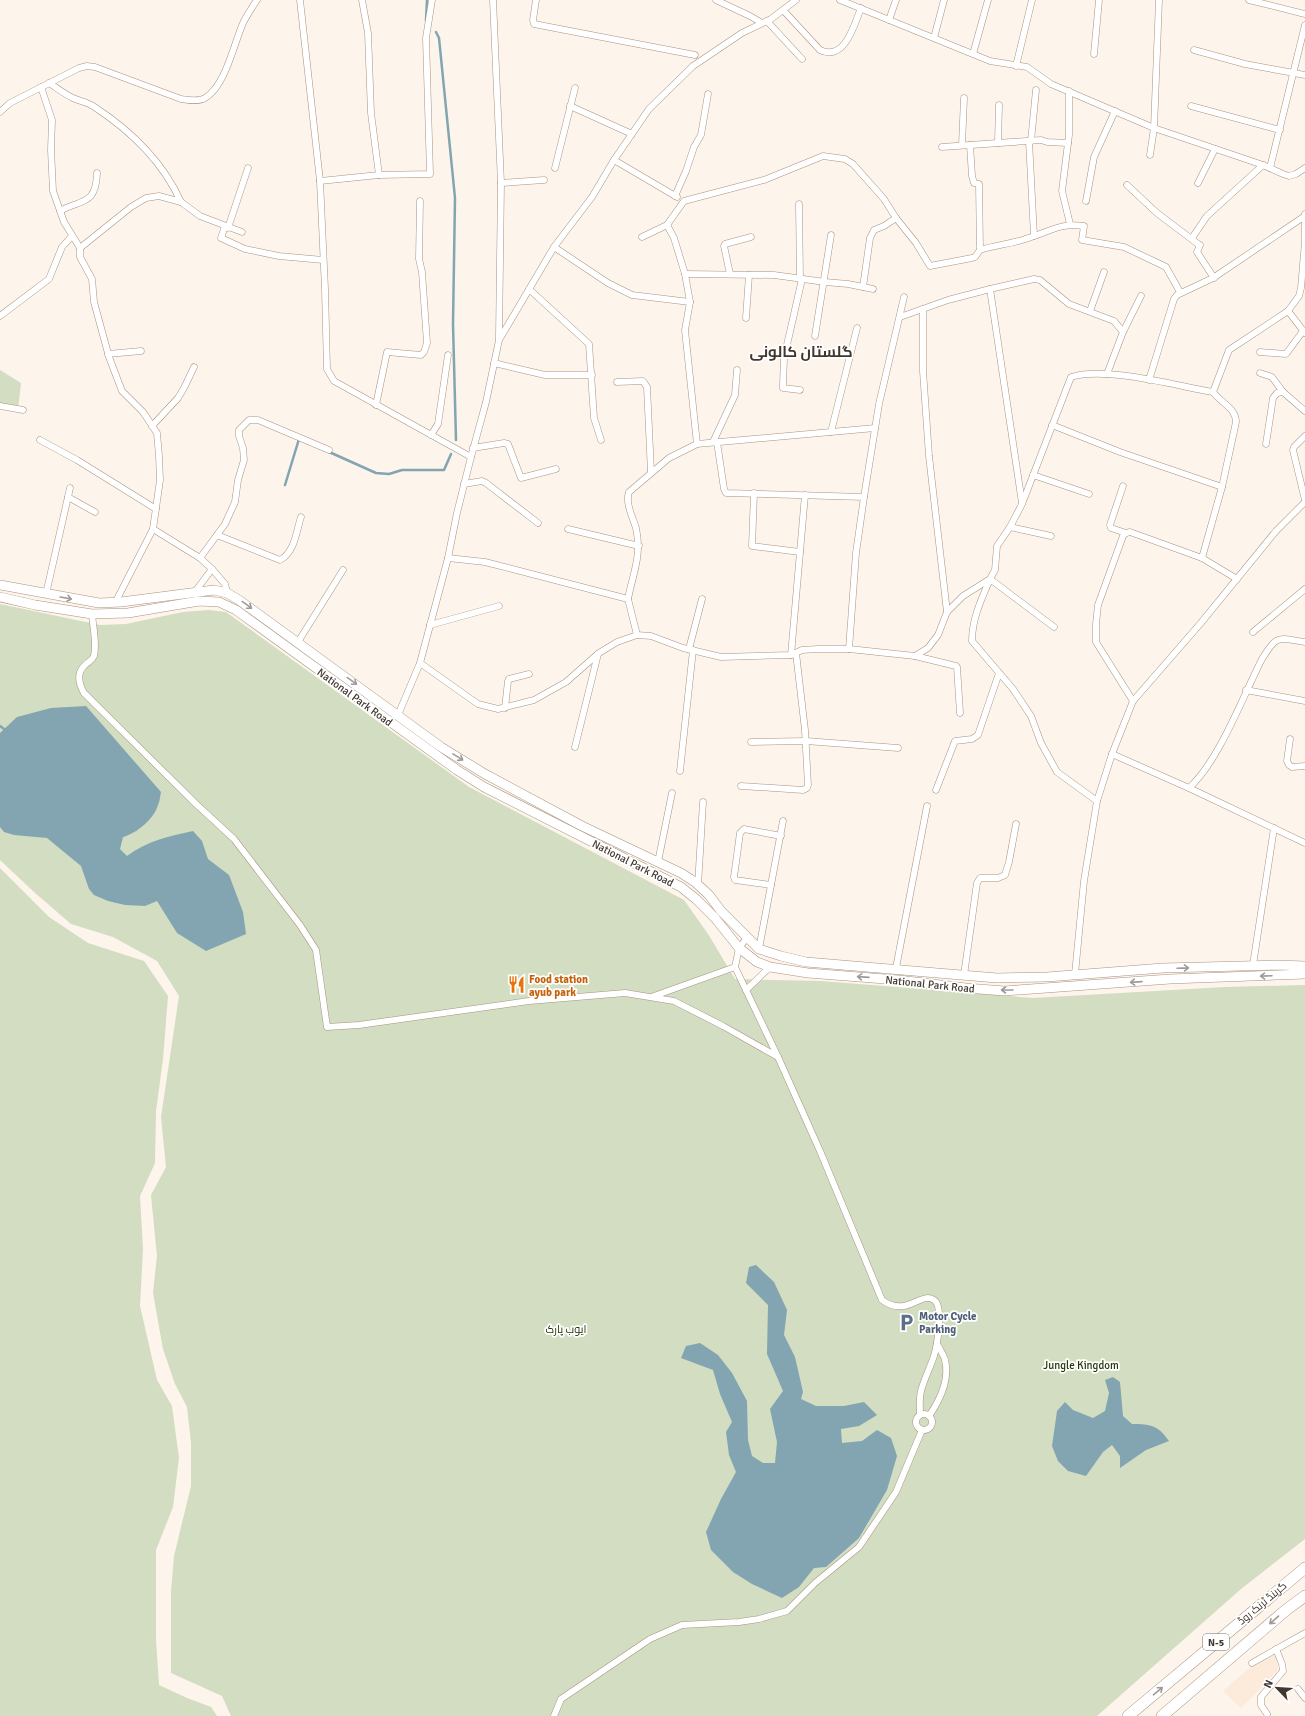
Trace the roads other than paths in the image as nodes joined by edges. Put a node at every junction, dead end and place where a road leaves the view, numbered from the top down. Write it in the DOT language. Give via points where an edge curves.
graph roads {
  1 [pos="257,0"];
  2 [pos="300,0"];
  3 [pos="362,0"];
  4 [pos="432,0"];
  5 [pos="493,0"];
  6 [pos="536,0"];
  7 [pos="716,0"];
  8 [pos="796,0"];
  9 [pos="840,0"];
  10 [pos="896,0"];
  11 [pos="944,0"];
  12 [pos="988,0"];
  13 [pos="1032,0"];
  14 [pos="1099,0"];
  15 [pos="1159,0"];
  16 [pos="1249,0"];
  17 [pos="861,8"];
  18 [pos="783,10"];
  19 [pos="1305,14"];
  20 [pos="889,20"];
  21 [pos="765,22"];
  22 [pos="1305,25"];
  23 [pos="934,38"];
  24 [pos="1194,50"];
  25 [pos="972,54"];
  26 [pos="1094,54"];
  27 [pos="696,55"];
  28 [pos="802,59"];
  29 [pos="1016,66"];
  30 [pos="1294,73"];
  31 [pos="1305,75"];
  32 [pos="49,83"];
  33 [pos="41,87"];
  34 [pos="575,88"];
  35 [pos="1036,90"];
  36 [pos="1069,91"];
  37 [pos="708,94"];
  38 [pos="964,98"];
  39 [pos="999,105"];
  40 [pos="570,106"];
  41 [pos="1191,106"];
  42 [pos="1115,111"];
  43 [pos="0,112"];
  44 [pos="1154,128"];
  45 [pos="1280,130"];
  46 [pos="632,134"];
  47 [pos="1030,141"];
  48 [pos="998,143"];
  49 [pos="1068,143"];
  50 [pos="962,145"];
  51 [pos="970,145"];
  52 [pos="942,147"];
  53 [pos="1215,149"];
  54 [pos="1150,155"];
  55 [pos="614,160"];
  56 [pos="1262,165"];
  57 [pos="248,168"];
  58 [pos="555,168"];
  59 [pos="1270,168"];
  60 [pos="1305,168"];
  61 [pos="97,173"];
  62 [pos="379,175"];
  63 [pos="544,180"];
  64 [pos="320,181"];
  65 [pos="501,183"];
  66 [pos="1198,183"];
  67 [pos="1127,186"];
  68 [pos="675,196"];
  69 [pos="420,201"];
  70 [pos="684,201"];
  71 [pos="1086,201"];
  72 [pos="181,202"];
  73 [pos="798,204"];
  74 [pos="60,211"];
  75 [pos="1305,213"];
  76 [pos="1305,216"];
  77 [pos="896,218"];
  78 [pos="1070,224"];
  79 [pos="667,225"];
  80 [pos="227,227"];
  81 [pos="242,232"];
  82 [pos="831,235"];
  83 [pos="72,236"];
  84 [pos="1034,236"];
  85 [pos="642,237"];
  86 [pos="751,237"];
  87 [pos="1192,238"];
  88 [pos="1305,242"];
  89 [pos="554,247"];
  90 [pos="80,248"];
  91 [pos="980,250"];
  92 [pos="323,260"];
  93 [pos="1104,272"];
  94 [pos="685,274"];
  95 [pos="730,274"];
  96 [pos="749,275"];
  97 [pos="1214,278"];
  98 [pos="801,279"];
  99 [pos="825,282"];
  100 [pos="863,287"];
  101 [pos="529,289"];
  102 [pos="873,289"];
  103 [pos="990,290"];
  104 [pos="1180,292"];
  105 [pos="1141,296"];
  106 [pos="904,297"];
  107 [pos="690,302"];
  108 [pos="923,310"];
  109 [pos="1288,310"];
  110 [pos="1090,312"];
  111 [pos="0,316"];
  112 [pos="900,317"];
  113 [pos="746,318"];
  114 [pos="857,328"];
  115 [pos="1123,332"];
  116 [pos="1304,332"];
  117 [pos="816,336"];
  118 [pos="499,340"];
  119 [pos="141,351"];
  120 [pos="1260,352"];
  121 [pos="108,354"];
  122 [pos="448,355"];
  123 [pos="494,363"];
  124 [pos="194,367"];
  125 [pos="737,370"];
  126 [pos="1260,373"];
  127 [pos="1107,374"];
  128 [pos="592,375"];
  129 [pos="1149,380"];
  130 [pos="617,382"];
  131 [pos="800,390"];
  132 [pos="1213,392"];
  133 [pos="1283,392"];
  134 [pos="376,404"];
  135 [pos="0,406"];
  136 [pos="23,410"];
  137 [pos="1305,411"];
  138 [pos="1052,425"];
  139 [pos="152,426"];
  140 [pos="875,428"];
  141 [pos="831,432"];
  142 [pos="431,435"];
  143 [pos="1305,436"];
  144 [pos="40,440"];
  145 [pos="601,440"];
  146 [pos="715,442"];
  147 [pos="697,444"];
  148 [pos="1266,444"];
  149 [pos="473,448"];
  150 [pos="330,450"];
  151 [pos="471,457"];
  152 [pos="556,469"];
  153 [pos="651,472"];
  154 [pos="1033,475"];
  155 [pos="1303,483"];
  156 [pos="464,484"];
  157 [pos="1123,486"];
  158 [pos="1222,487"];
  159 [pos="70,488"];
  160 [pos="754,493"];
  161 [pos="1089,494"];
  162 [pos="805,495"];
  163 [pos="68,497"];
  164 [pos="864,497"];
  165 [pos="1305,500"];
  166 [pos="1022,504"];
  167 [pos="156,509"];
  168 [pos="95,512"];
  169 [pos="301,517"];
  170 [pos="538,524"];
  171 [pos="1010,527"];
  172 [pos="568,528"];
  173 [pos="153,529"];
  174 [pos="1126,533"];
  175 [pos="217,536"];
  176 [pos="1052,536"];
  177 [pos="639,546"];
  178 [pos="800,552"];
  179 [pos="200,558"];
  180 [pos="448,558"];
  181 [pos="1202,558"];
  182 [pos="212,568"];
  183 [pos="343,570"];
  184 [pos="1237,579"];
  185 [pos="990,580"];
  186 [pos="0,586"];
  187 [pos="1305,589"];
  188 [pos="194,592"];
  189 [pos="227,592"];
  190 [pos="46,594"];
  191 [pos="0,597"];
  192 [pos="702,598"];
  193 [pos="628,599"];
  194 [pos="115,603"];
  195 [pos="500,606"];
  196 [pos="947,612"];
  197 [pos="92,614"];
  198 [pos="430,625"];
  199 [pos="1054,627"];
  200 [pos="1252,632"];
  201 [pos="637,635"];
  202 [pos="298,642"];
  203 [pos="1305,642"];
  204 [pos="849,649"];
  205 [pos="691,650"];
  206 [pos="313,653"];
  207 [pos="598,653"];
  208 [pos="794,654"];
  209 [pos="915,656"];
  210 [pos="306,662"];
  211 [pos="420,662"];
  212 [pos="999,673"];
  213 [pos="529,674"];
  214 [pos="1246,690"];
  215 [pos="1132,701"];
  216 [pos="1305,701"];
  217 [pos="505,708"];
  218 [pos="960,713"];
  219 [pos="398,715"];
  220 [pos="1290,739"];
  221 [pos="806,741"];
  222 [pos="751,742"];
  223 [pos="575,747"];
  224 [pos="898,748"];
  225 [pos="1112,754"];
  226 [pos="1305,766"];
  227 [pos="680,771"];
  228 [pos="503,784"];
  229 [pos="741,786"];
  230 [pos="1189,788"];
  231 [pos="936,790"];
  232 [pos="672,793"];
  233 [pos="497,794"];
  234 [pos="1096,801"];
  235 [pos="703,802"];
  236 [pos="927,806"];
  237 [pos="783,821"];
  238 [pos="1016,824"];
  239 [pos="1274,828"];
  240 [pos="781,836"];
  241 [pos="1305,843"];
  242 [pos="658,862"];
  243 [pos="698,885"];
  244 [pos="771,885"];
  245 [pos="747,938"];
  246 [pos="739,948"];
  247 [pos="759,949"];
  248 [pos="1253,965"];
  249 [pos="735,967"];
  250 [pos="770,967"];
  251 [pos="896,968"];
  252 [pos="1302,970"];
  253 [pos="1075,974"];
  254 [pos="964,975"];
  255 [pos="746,990"];
  256 [pos="653,996"];
  257 [pos="769,1038"];
  258 [pos="762,1047"];
  259 [pos="778,1057"];
  260 [pos="936,1343"];
  261 [pos="920,1415"];
  262 [pos="929,1416"];
  263 [pos="922,1430"];
  264 [pos="1305,1568"];
  265 [pos="1305,1596"];
  266 [pos="1305,1633"];
  267 [pos="1276,1649"];
  268 [pos="1252,1663"];
  269 [pos="1298,1688"];
  270 [pos="1305,1698"];
  271 [pos="1267,1714"];
  272 [pos="554,1716"];
  273 [pos="1128,1716"];
  274 [pos="1162,1716"];
  1 -- 32 [label="street" via="244,22 233,53 215,90 204,99 181,99 87,66"];
  2 -- 64 [label="street"];
  3 -- 62 [label="street" via="368,33 371,113"];
  4 -- 62 [label="street" via="426,38 430,174"];
  5 -- 65 [label="street"];
  6 -- 27 [label="street" via="534,24"];
  7 -- 21 [label="street"];
  8 -- 18 [label="street"];
  9 -- 17 [label="street"];
  10 -- 20 [label="street"];
  11 -- 23 [label="street"];
  12 -- 25 [label="street"];
  13 -- 29 [label="street"];
  14 -- 26 [label="street"];
  15 -- 44 [label="street"];
  16 -- 19 [label="street"];
  17 -- 18 [label="street" via="845,44 838,51 832,52 820,50"];
  17 -- 20 [label="street"];
  18 -- 21 [label="street"];
  20 -- 23 [label="street"];
  21 -- 28 [label="street"];
  21 -- 46 [label="street" via="742,33 693,66 649,109"];
  22 -- 30 [label="street"];
  23 -- 25 [label="street"];
  24 -- 30 [label="street" via="1245,64"];
  25 -- 29 [label="street" via="990,61"];
  29 -- 36 [label="street" via="1027,67 1051,84"];
  30 -- 31 [label="street"];
  30 -- 45 [label="street"];
  32 -- 33 [label="street"];
  32 -- 72 [label="street" via="66,94 92,105 135,139 149,152 166,175"];
  33 -- 43 [label="street" via="10,103"];
  33 -- 74 [label="street" via="52,120 53,191"];
  34 -- 40 [label="street"];
  35 -- 47 [label="street"];
  36 -- 42 [label="street"];
  36 -- 49 [label="street"];
  37 -- 68 [label="street" via="701,135"];
  38 -- 50 [label="street"];
  39 -- 48 [label="street"];
  40 -- 46 [label="street"];
  40 -- 58 [label="street"];
  41 -- 45 [label="street"];
  42 -- 44 [label="street"];
  42 -- 71 [label="street" via="1093,161"];
  44 -- 53 [label="street"];
  44 -- 54 [label="street"];
  45 -- 59 [label="street"];
  46 -- 55 [label="street"];
  47 -- 48 [label="street"];
  47 -- 49 [label="street"];
  47 -- 84 [label="street"];
  48 -- 51 [label="street"];
  49 -- 78 [label="street" via="1062,191"];
  50 -- 51 [label="street"];
  50 -- 52 [label="street"];
  51 -- 91 [label="street" via="972,176 974,183 979,184"];
  53 -- 56 [label="street"];
  53 -- 66 [label="street"];
  55 -- 68 [label="street"];
  55 -- 89 [label="street" via="592,197"];
  56 -- 59 [label="street"];
  56 -- 87 [label="street" via="1207,216"];
  57 -- 80 [label="street"];
  59 -- 60 [label="street" via="1289,176"];
  61 -- 74 [label="street" via="92,193 86,201"];
  62 -- 64 [label="street"];
  63 -- 65 [label="street"];
  64 -- 92 [label="street"];
  65 -- 118 [label="street"];
  67 -- 87 [label="street" via="1157,213"];
  68 -- 70 [label="street"];
  69 -- 134 [label="street" via="419,260 427,343 421,354 386,352"];
  70 -- 77 [label="street" via="764,180 823,156 844,159 853,164 884,198"];
  70 -- 79 [label="street"];
  72 -- 80 [label="street" via="200,216"];
  72 -- 90 [label="street" via="159,196 146,198 130,207"];
  73 -- 98 [label="street"];
  74 -- 83 [label="street"];
  75 -- 76 [label="street"];
  76 -- 88 [label="street"];
  76 -- 97 [label="street"];
  77 -- 91 [label="street" via="930,266 972,258"];
  77 -- 100 [label="street" via="874,230 870,238"];
  78 -- 84 [label="street"];
  78 -- 104 [label="street" via="1084,226 1082,240 1124,247 1166,267"];
  79 -- 85 [label="street"];
  79 -- 94 [label="street" via="674,238"];
  80 -- 81 [label="street"];
  80 -- 92 [label="street" via="221,238 245,249 279,256"];
  82 -- 99 [label="street"];
  83 -- 90 [label="street"];
  83 -- 111 [label="street" via="62,247 49,279"];
  84 -- 91 [label="street"];
  86 -- 95 [label="street" via="725,244"];
  87 -- 97 [label="street" via="1200,245 1198,252"];
  88 -- 109 [label="street" via="1299,296"];
  89 -- 101 [label="street"];
  89 -- 107 [label="street" via="608,283 632,294"];
  90 -- 121 [label="street" via="80,257 92,279 94,302"];
  92 -- 134 [label="street" via="327,369 334,381"];
  93 -- 110 [label="street"];
  94 -- 95 [label="street"];
  94 -- 107 [label="street"];
  95 -- 96 [label="street"];
  96 -- 98 [label="street"];
  96 -- 113 [label="street"];
  97 -- 104 [label="street"];
  98 -- 99 [label="street"];
  98 -- 131 [label="street" via="784,358 783,385 786,389"];
  99 -- 100 [label="street"];
  99 -- 117 [label="street"];
  100 -- 102 [label="street"];
  101 -- 118 [label="street"];
  101 -- 128 [label="street" via="589,344"];
  103 -- 108 [label="street" via="948,300"];
  103 -- 110 [label="street" via="1034,279 1040,280 1069,304"];
  103 -- 166 [label="street"];
  104 -- 129 [label="street" via="1174,299"];
  105 -- 115 [label="street"];
  106 -- 112 [label="street"];
  107 -- 147 [label="street" via="685,330"];
  108 -- 112 [label="street"];
  108 -- 196 [label="street" via="923,371 929,456"];
  109 -- 116 [label="street"];
  109 -- 132 [label="street" via="1229,350"];
  110 -- 115 [label="street" via="1114,320"];
  112 -- 140 [label="street"];
  114 -- 141 [label="street"];
  115 -- 127 [label="street"];
  116 -- 120 [label="street" via="1286,354"];
  118 -- 123 [label="street"];
  119 -- 121 [label="street"];
  121 -- 139 [label="street" via="122,391 143,412"];
  122 -- 142 [label="street" via="438,424"];
  123 -- 128 [label="street" via="545,375"];
  123 -- 149 [label="street"];
  124 -- 139 [label="street" via="178,398"];
  125 -- 146 [label="street" via="735,394"];
  126 -- 133 [label="street" via="1272,377"];
  127 -- 129 [label="street"];
  127 -- 138 [label="street" via="1071,376"];
  128 -- 145 [label="street" via="594,418"];
  129 -- 132 [label="street"];
  130 -- 153 [label="street" via="643,381 647,387"];
  132 -- 158 [label="street" via="1236,415"];
  133 -- 137 [label="street"];
  133 -- 148 [label="street" via="1277,393 1273,398"];
  134 -- 142 [label="street"];
  135 -- 136 [label="street"];
  138 -- 154 [label="street"];
  138 -- 158 [label="street" via="1120,452"];
  139 -- 167 [label="street" via="157,433 159,456 160,480"];
  140 -- 141 [label="street"];
  140 -- 164 [label="street"];
  141 -- 146 [label="street"];
  142 -- 151 [label="street"];
  143 -- 155 [label="street" via="1294,447 1293,453"];
  144 -- 167 [label="street"];
  146 -- 147 [label="street"];
  146 -- 160 [label="street" via="726,493"];
  147 -- 153 [label="street" via="669,458"];
  149 -- 151 [label="street"];
  149 -- 152 [label="street" via="504,442 508,444 521,478"];
  150 -- 175 [label="street" via="258,420 249,420 240,430 239,436 244,460 238,480 236,502"];
  151 -- 156 [label="street"];
  153 -- 177 [label="street" via="629,492 628,496"];
  154 -- 161 [label="street"];
  154 -- 166 [label="street"];
  155 -- 165 [label="street"];
  156 -- 170 [label="street" via="482,481 486,483"];
  156 -- 180 [label="street"];
  157 -- 174 [label="street" via="1110,528"];
  158 -- 181 [label="street"];
  159 -- 163 [label="street"];
  160 -- 162 [label="street"];
  160 -- 178 [label="street" via="752,546"];
  162 -- 164 [label="street"];
  162 -- 178 [label="street"];
  163 -- 168 [label="street"];
  163 -- 190 [label="street"];
  164 -- 204 [label="street" via="856,554"];
  165 -- 184 [label="street"];
  166 -- 171 [label="street"];
  167 -- 173 [label="street"];
  169 -- 175 [label="street" via="291,549 280,560"];
  171 -- 176 [label="street"];
  171 -- 185 [label="street" via="997,546"];
  172 -- 177 [label="street"];
  173 -- 179 [label="street"];
  173 -- 194 [label="street"];
  174 -- 181 [label="street" via="1130,532"];
  174 -- 215 [label="street" via="1098,605 1096,642"];
  175 -- 179 [label="street"];
  177 -- 193 [label="street"];
  178 -- 208 [label="street"];
  179 -- 182 [label="street"];
  180 -- 193 [label="street" via="485,562"];
  180 -- 198 [label="street"];
  181 -- 184 [label="street"];
  182 -- 188 [label="street"];
  182 -- 189 [label="street" via="225,584"];
  183 -- 202 [label="street"];
  184 -- 215 [label="street"];
  185 -- 196 [label="street" via="963,596"];
  185 -- 199 [label="street"];
  185 -- 212 [label="street" via="978,608 972,641"];
  186 -- 190 [label="main road"];
  187 -- 200 [label="street"];
  188 -- 189 [label="main road"];
  188 -- 194 [label="main road"];
  189 -- 202 [label="main road, National Park Road, one-way"];
  190 -- 194 [label="main road, one-way" via="99,603"];
  191 -- 197 [label="main road, National Park Road"];
  192 -- 205 [label="street"];
  193 -- 201 [label="street"];
  195 -- 198 [label="street"];
  196 -- 209 [label="street" via="938,635 928,648"];
  197 -- 210 [label="main road, National Park Road" via="128,613 199,602 219,602 241,614"];
  197 -- 256 [label="street" via="94,655 79,675 80,687 195,804 234,839 300,925 316,950 327,1027 359,1025 529,1001 625,992"];
  198 -- 211 [label="street"];
  201 -- 205 [label="street" via="650,636"];
  201 -- 207 [label="street" via="617,642"];
  202 -- 206 [label="main road, National Park Road"];
  203 -- 214 [label="street" via="1276,639 1270,645"];
  204 -- 208 [label="street" via="802,650"];
  204 -- 209 [label="street"];
  205 -- 208 [label="street" via="721,657"];
  205 -- 227 [label="street"];
  206 -- 210 [label="main road"];
  206 -- 219 [label="main road, National Park Road, one-way"];
  207 -- 217 [label="street" via="566,682 534,700"];
  207 -- 223 [label="street"];
  208 -- 221 [label="street"];
  209 -- 218 [label="street" via="956,666"];
  210 -- 233 [label="main road, National Park Road" via="456,770"];
  211 -- 217 [label="street" via="478,704 498,709"];
  211 -- 219 [label="street"];
  212 -- 231 [label="street" via="978,735 972,739 955,741"];
  212 -- 234 [label="street" via="1030,716 1057,772"];
  213 -- 217 [label="street" via="509,679"];
  214 -- 216 [label="street"];
  214 -- 230 [label="street" via="1216,751 1199,779"];
  215 -- 225 [label="street"];
  219 -- 228 [label="main road, National Park Road, one-way" via="442,747"];
  220 -- 226 [label="street" via="1287,761 1289,765"];
  221 -- 222 [label="street"];
  221 -- 224 [label="street"];
  221 -- 229 [label="street" via="807,788 803,790"];
  225 -- 230 [label="street"];
  225 -- 234 [label="street"];
  228 -- 233 [label="main road"];
  228 -- 242 [label="main road, National Park Road" via="582,826"];
  230 -- 239 [label="street"];
  232 -- 242 [label="street"];
  233 -- 246 [label="main road, National Park Road" via="681,887 715,918"];
  234 -- 253 [label="street" via="1084,881"];
  235 -- 243 [label="street"];
  236 -- 251 [label="street"];
  237 -- 240 [label="street"];
  238 -- 254 [label="street" via="1005,875 998,878 980,878 977,883"];
  239 -- 241 [label="street"];
  239 -- 248 [label="street"];
  240 -- 244 [label="street"];
  240 -- 244 [label="street" via="744,829 740,833 735,880"];
  242 -- 243 [label="main road, National Park Road"];
  243 -- 245 [label="main road, National Park Road"];
  244 -- 247 [label="street"];
  245 -- 246 [label="street"];
  245 -- 247 [label="main road, National Park Road"];
  246 -- 249 [label="street"];
  246 -- 250 [label="main road, National Park Road" via="757,962"];
  247 -- 251 [label="main road, National Park Road" via="806,962"];
  248 -- 252 [label="main road, National Park Road"];
  253 -- 248 [label="main road, National Park Road, one-way"];
  249 -- 255 [label="street"];
  249 -- 256 [label="street"];
  252 -- 250 [label="main road, National Park Road, one-way" via="1004,991 808,973"];
  250 -- 255 [label="street"];
  251 -- 254 [label="main road, National Park Road"];
  253 -- 254 [label="main road, National Park Road" via="997,978"];
  255 -- 257 [label="street"];
  256 -- 258 [label="street" via="674,1001"];
  257 -- 258 [label="street"];
  257 -- 259 [label="street"];
  258 -- 259 [label="street"];
  259 -- 260 [label="street" via="882,1300 890,1306 900,1307 925,1298 935,1301 939,1307"];
  260 -- 261 [label="street" via="921,1391"];
  260 -- 262 [label="street" via="945,1360 946,1371 941,1395"];
  261 -- 262 [label="street"];
  261 -- 263 [label="street" via="916,1423"];
  262 -- 263 [label="street" via="932,1425 928,1430"];
  263 -- 272 [label="street" via="896,1492 859,1547 815,1583 787,1611 739,1622 682,1625 650,1639 561,1699"];
  273 -- 264 [label="highway, گرینڈ ٹرنک روڈ / N-5, one-way"];
  265 -- 274 [label="highway, گرینڈ ٹرنک روڈ / N-5, one-way"];
  266 -- 267 [label="street"];
  267 -- 268 [label="street"];
  267 -- 271 [label="street" via="1283,1671 1261,1697 1261,1705"];
  269 -- 270 [label="street"];
}
